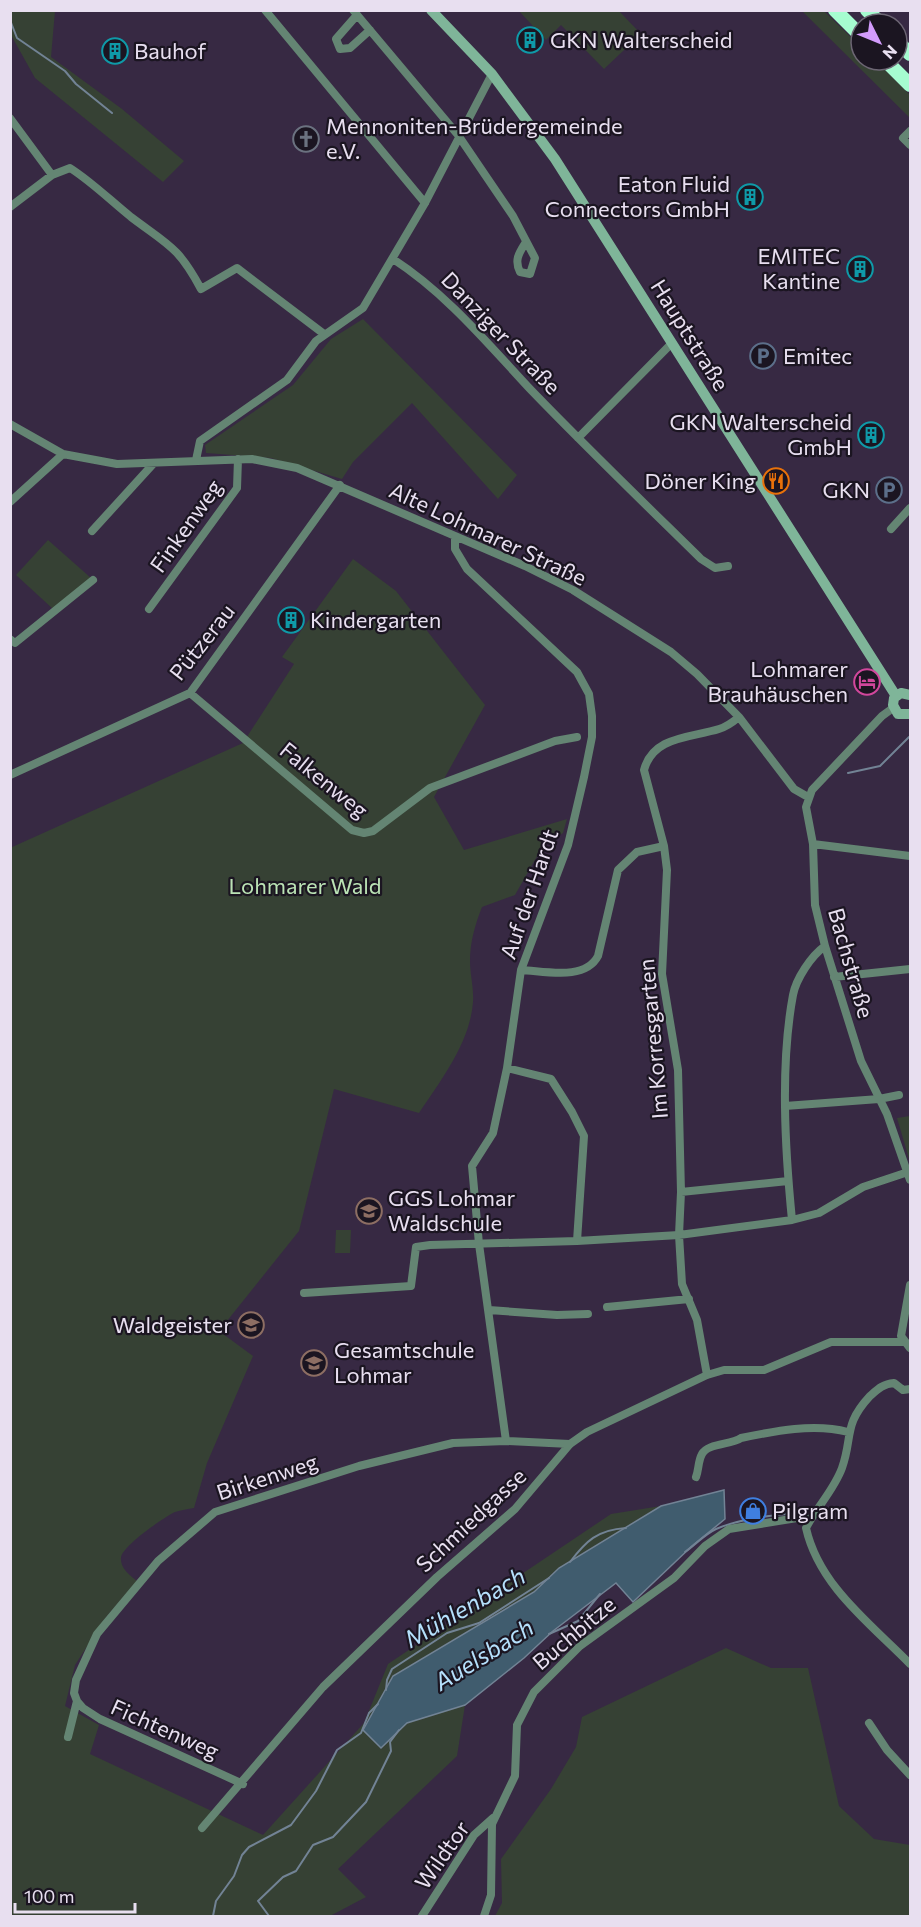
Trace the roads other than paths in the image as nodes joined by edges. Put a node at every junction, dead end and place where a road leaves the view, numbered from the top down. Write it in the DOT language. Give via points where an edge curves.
graph roads {
  1 [pos="265,10"];
  2 [pos="431,10"];
  3 [pos="835,10"];
  4 [pos="355,13"];
  5 [pos="849,24"];
  6 [pos="370,30"];
  7 [pos="897,72"];
  8 [pos="492,74"];
  9 [pos="910,85"];
  10 [pos="10,118"];
  11 [pos="910,131"];
  12 [pos="458,135"];
  13 [pos="910,146"];
  14 [pos="52,175"];
  15 [pos="425,203"];
  16 [pos="10,207"];
  17 [pos="526,243"];
  18 [pos="393,259"];
  19 [pos="324,334"];
  20 [pos="672,343"];
  21 [pos="10,424"];
  22 [pos="578,438"];
  23 [pos="63,454"];
  24 [pos="238,459"];
  25 [pos="196,460"];
  26 [pos="154,463"];
  27 [pos="340,485"];
  28 [pos="10,502"];
  29 [pos="910,508"];
  30 [pos="891,529"];
  31 [pos="92,531"];
  32 [pos="455,537"];
  33 [pos="728,566"];
  34 [pos="93,580"];
  35 [pos="149,609"];
  36 [pos="10,639"];
  37 [pos="190,693"];
  38 [pos="910,694"];
  39 [pos="896,696"];
  40 [pos="893,708"];
  41 [pos="910,714"];
  42 [pos="739,717"];
  43 [pos="577,737"];
  44 [pos="10,775"];
  45 [pos="808,797"];
  46 [pos="813,844"];
  47 [pos="664,846"];
  48 [pos="910,856"];
  49 [pos="825,946"];
  50 [pos="910,969"];
  51 [pos="521,970"];
  52 [pos="834,977"];
  53 [pos="507,1068"];
  54 [pos="899,1095"];
  55 [pos="879,1099"];
  56 [pos="785,1106"];
  57 [pos="909,1176"];
  58 [pos="788,1182"];
  59 [pos="681,1192"];
  60 [pos="792,1220"];
  61 [pos="679,1235"];
  62 [pos="577,1241"];
  63 [pos="479,1244"];
  64 [pos="910,1285"];
  65 [pos="304,1293"];
  66 [pos="689,1299"];
  67 [pos="607,1307"];
  68 [pos="489,1310"];
  69 [pos="588,1314"];
  70 [pos="904,1342"];
  71 [pos="910,1348"];
  72 [pos="707,1375"];
  73 [pos="910,1389"];
  74 [pos="848,1432"];
  75 [pos="506,1441"];
  76 [pos="570,1444"];
  77 [pos="696,1477"];
  78 [pos="811,1519"];
  79 [pos="910,1664"];
  80 [pos="77,1701"];
  81 [pos="869,1724"];
  82 [pos="68,1737"];
  83 [pos="910,1775"];
  84 [pos="243,1784"];
  85 [pos="495,1817"];
  86 [pos="202,1828"];
  87 [pos="422,1917"];
  88 [pos="484,1917"];
  1 -- 15 [label="street"];
  2 -- 8 [label="main road, Hauptstraße"];
  3 -- 5 [label="highway"];
  4 -- 6 [label="street"];
  4 -- 6 [label="street" via="336,39 340,49 350,48"];
  6 -- 12 [label="street"];
  7 -- 9 [label="highway"];
  8 -- 12 [label="street"];
  8 -- 20 [label="main road, Hauptstraße" via="555,159"];
  10 -- 14 [label="street"];
  11 -- 13 [label="street" via="903,138"];
  12 -- 15 [label="street"];
  12 -- 17 [label="street" via="513,216"];
  14 -- 16 [label="street"];
  14 -- 19 [label="street" via="70,168 168,242 188,265 201,289 237,268"];
  15 -- 18 [label="street"];
  18 -- 19 [label="street" via="363,308"];
  18 -- 22 [label="street, Danziger Straße" via="446,300"];
  19 -- 25 [label="street" via="287,380 200,441"];
  20 -- 22 [label="street"];
  20 -- 39 [label="main road, Hauptstraße"];
  21 -- 23 [label="street, Alte Lohmarer Straße"];
  22 -- 33 [label="street, Danziger Straße" via="701,559 715,568"];
  23 -- 26 [label="street, Alte Lohmarer Straße" via="117,464"];
  23 -- 28 [label="street"];
  24 -- 25 [label="street, Alte Lohmarer Straße"];
  24 -- 27 [label="street, Alte Lohmarer Straße" via="297,468"];
  24 -- 35 [label="street, Finkenweg" via="237,488"];
  25 -- 26 [label="street, Alte Lohmarer Straße"];
  26 -- 31 [label="street"];
  27 -- 32 [label="street, Alte Lohmarer Straße"];
  27 -- 37 [label="street, Pützerau"];
  29 -- 30 [label="street"];
  32 -- 42 [label="street, Alte Lohmarer Straße" via="573,590 671,652"];
  32 -- 51 [label="street, Auf der Hardt" via="455,549 467,569 577,672 589,694 592,737 568,844"];
  34 -- 36 [label="street" via="15,643"];
  37 -- 43 [label="street, Falkenweg" via="352,830 364,834 430,788 555,741"];
  37 -- 44 [label="street, Pützerau"];
  38 -- 39 [label="main road"];
  39 -- 40 [label="main road"];
  40 -- 41 [label="main road" via="902,716"];
  40 -- 45 [label="street"];
  42 -- 45 [label="street, Alte Lohmarer Straße" via="794,789"];
  42 -- 47 [label="street, Im Korresgarten" via="722,729 664,743 646,760 645,782"];
  45 -- 46 [label="street, Bachstraße" via="807,818"];
  46 -- 48 [label="street"];
  46 -- 49 [label="street, Bachstraße" via="815,905"];
  47 -- 51 [label="street" via="637,852 618,870 593,965 585,970 561,972"];
  47 -- 59 [label="street, Im Korresgarten" via="667,870 662,974 678,1070"];
  49 -- 52 [label="street, Bachstraße"];
  49 -- 56 [label="street" via="817,952 793,995"];
  50 -- 52 [label="street"];
  51 -- 53 [label="street, Auf der Hardt"];
  52 -- 55 [label="street, Bachstraße" via="861,1061"];
  53 -- 62 [label="street" via="551,1079 584,1136"];
  53 -- 63 [label="street, Auf der Hardt" via="493,1134 472,1166"];
  54 -- 55 [label="street"];
  55 -- 56 [label="street"];
  55 -- 57 [label="street, Bachstraße"];
  56 -- 58 [label="street"];
  57 -- 60 [label="street" via="863,1187 819,1212"];
  58 -- 59 [label="street"];
  58 -- 60 [label="street"];
  59 -- 61 [label="street, Im Korresgarten"];
  60 -- 61 [label="street"];
  61 -- 62 [label="street"];
  61 -- 66 [label="street, Im Korresgarten" via="682,1284"];
  62 -- 63 [label="street"];
  63 -- 65 [label="street" via="416,1247 411,1286"];
  63 -- 68 [label="street, Auf der Hardt"];
  64 -- 70 [label="street" via="902,1329"];
  66 -- 67 [label="street"];
  66 -- 72 [label="street, Im Korresgarten"];
  68 -- 69 [label="street"];
  68 -- 75 [label="street, Auf der Hardt"];
  70 -- 71 [label="street"];
  70 -- 72 [label="street, Schmiedgasse" via="831,1342 764,1370 724,1370"];
  72 -- 76 [label="street, Schmiedgasse" via="587,1432"];
  73 -- 74 [label="street" via="903,1390 894,1383 878,1389 856,1413"];
  74 -- 77 [label="street" via="831,1427 806,1428 741,1438 706,1449"];
  74 -- 78 [label="street" via="842,1468"];
  75 -- 76 [label="street, Birkenweg"];
  75 -- 80 [label="street, Birkenweg" via="453,1443 393,1457 229,1506 206,1517 158,1561 97,1634 76,1680"];
  76 -- 84 [label="street, Schmiedgasse" via="515,1509 437,1577 323,1687"];
  78 -- 79 [label="street" via="806,1528 810,1546 824,1572 852,1608"];
  78 -- 85 [label="street, Buchbitze" via="729,1529 705,1546 674,1578 580,1647 544,1680 517,1725 515,1776"];
  80 -- 82 [label="street, Birkenweg"];
  80 -- 84 [label="street, Fichtenweg" via="99,1719"];
  81 -- 83 [label="street"];
  84 -- 86 [label="street, Schmiedgasse"];
  85 -- 87 [label="street, Wildtor" via="474,1835"];
  85 -- 88 [label="street, Buchbitze" via="491,1895"];
}
